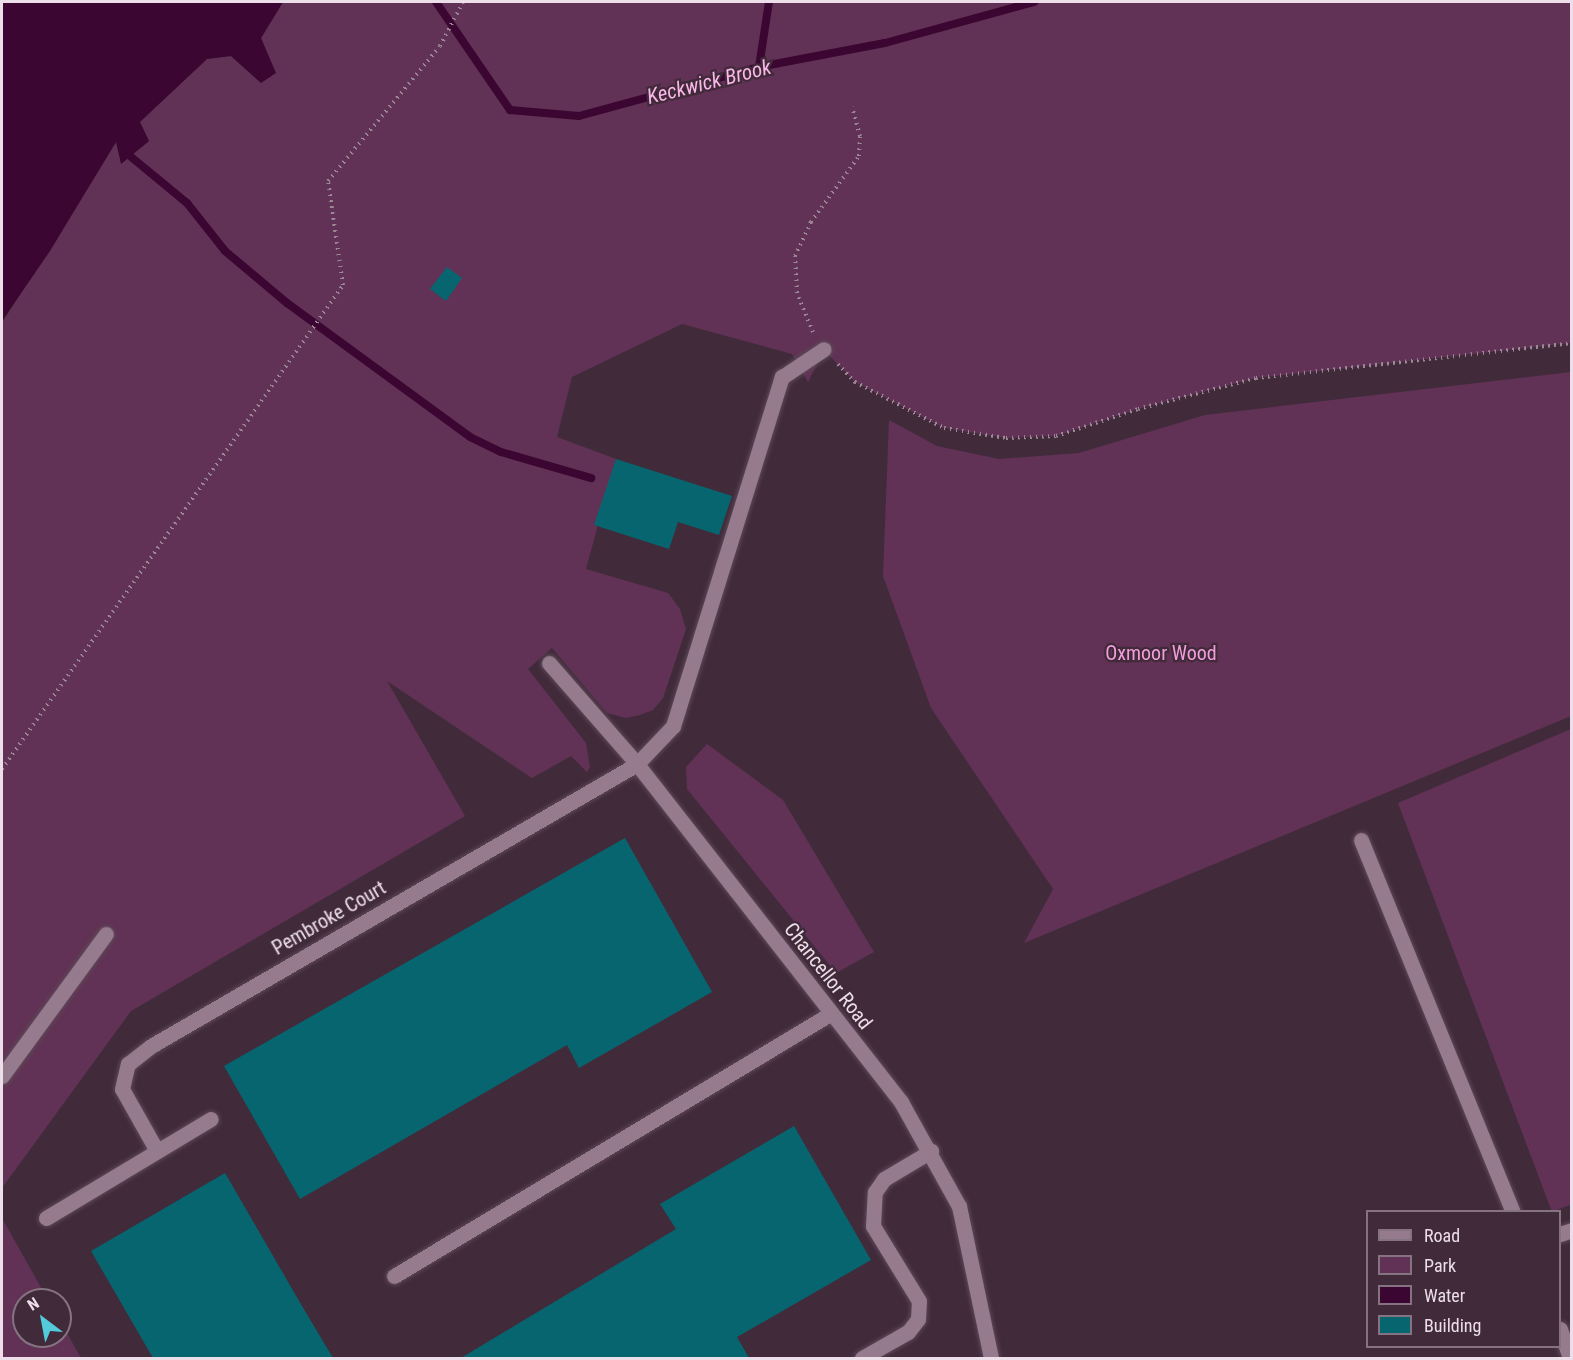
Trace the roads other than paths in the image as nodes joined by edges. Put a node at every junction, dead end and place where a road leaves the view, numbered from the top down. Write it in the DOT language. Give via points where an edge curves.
graph roads {
  1 [pos="824,349"];
  2 [pos="549,663"];
  3 [pos="637,764"];
  4 [pos="1360,840"];
  5 [pos="106,934"];
  6 [pos="830,1014"];
  7 [pos="2,1076"];
  8 [pos="211,1119"];
  9 [pos="158,1151"];
  10 [pos="931,1151"];
  11 [pos="1512,1210"];
  12 [pos="46,1218"];
  13 [pos="394,1276"];
  14 [pos="1561,1332"];
  15 [pos="862,1359"];
  16 [pos="991,1359"];
  17 [pos="1570,1359"];
  1 -- 3 [label="street, Pembroke Court" via="782,377 673,726"];
  2 -- 3 [label="street, Chancellor Road"];
  3 -- 6 [label="street, Chancellor Road"];
  3 -- 9 [label="street, Pembroke Court" via="151,1046 128,1065 122,1089"];
  4 -- 11 [label="street"];
  5 -- 7 [label="street"];
  6 -- 10 [label="street, Chancellor Road" via="901,1102"];
  6 -- 13 [label="street"];
  8 -- 9 [label="street"];
  9 -- 12 [label="street"];
  10 -- 15 [label="street" via="884,1179 874,1192 873,1226 919,1301 918,1319 908,1332"];
  10 -- 16 [label="street, Chancellor Road" via="959,1206"];
  14 -- 17 [label="street"];
}
